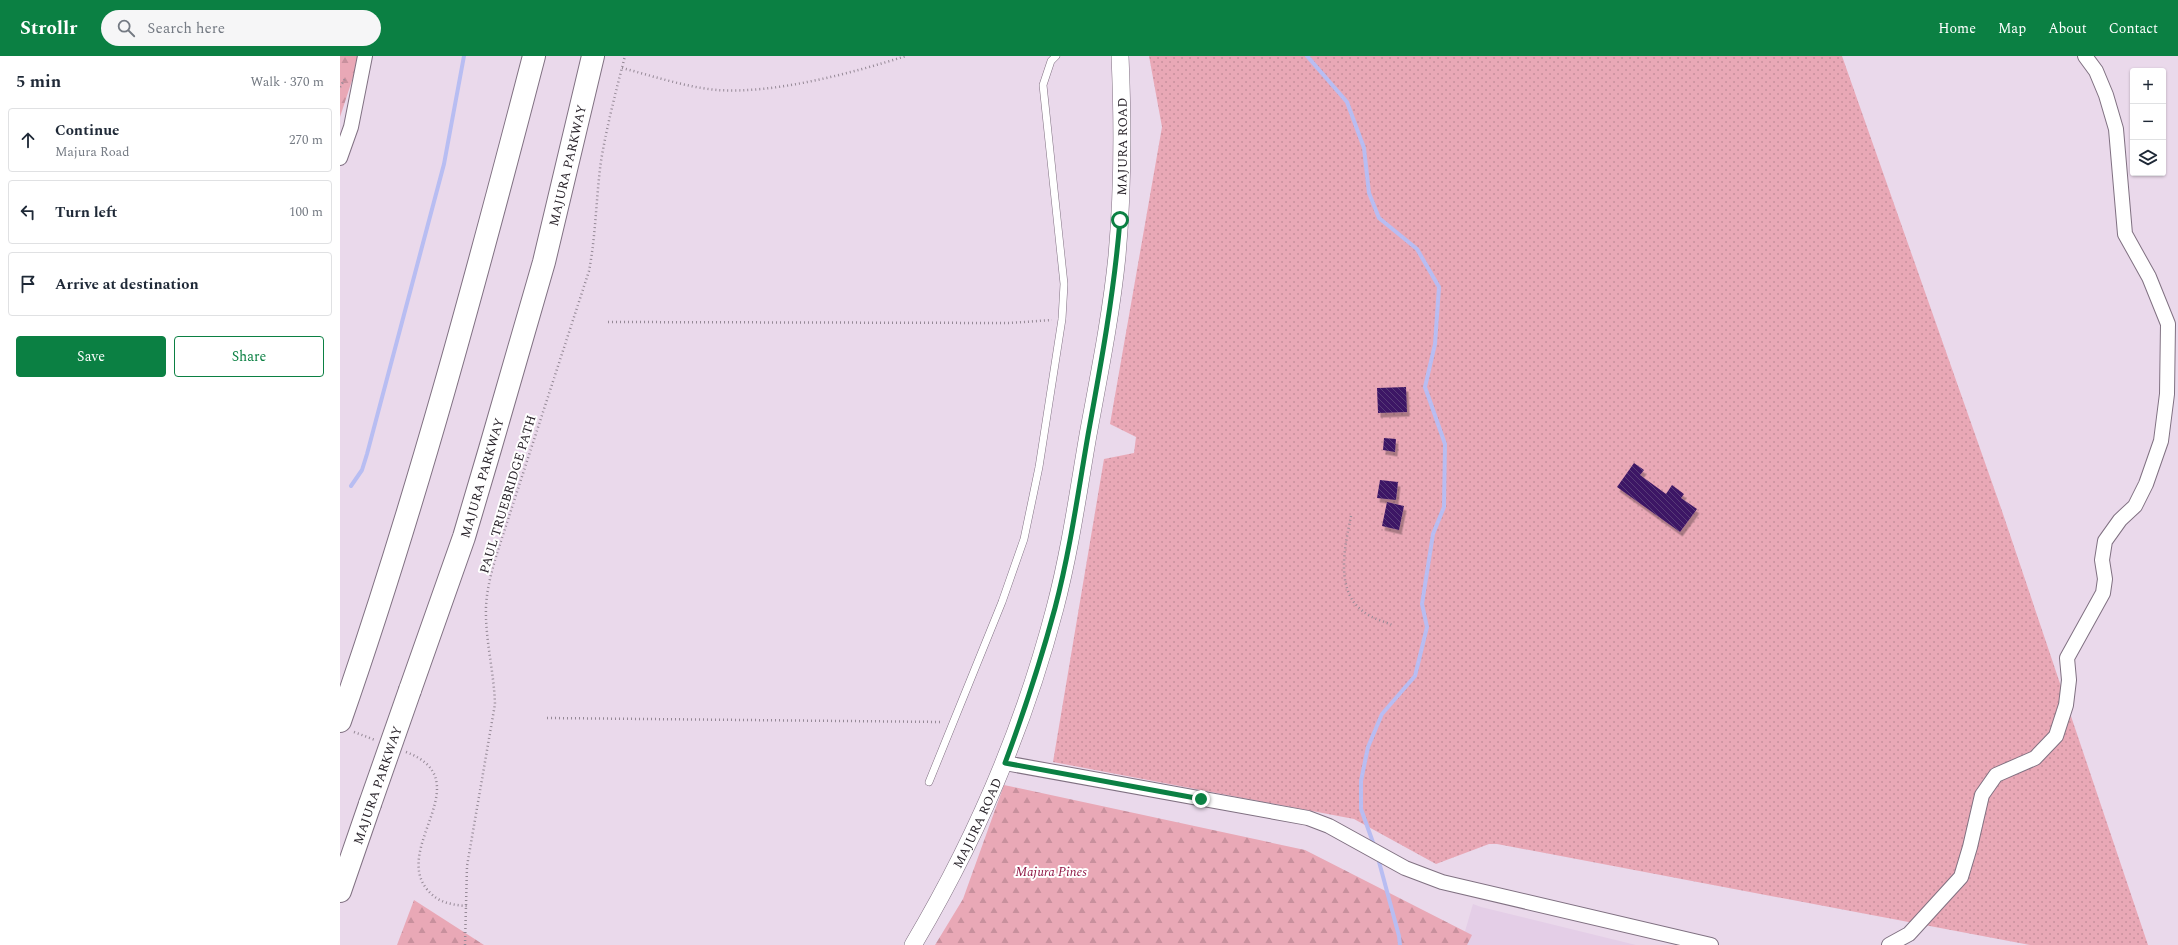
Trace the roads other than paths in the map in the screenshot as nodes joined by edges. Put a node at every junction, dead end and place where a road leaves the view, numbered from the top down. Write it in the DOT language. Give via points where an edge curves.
graph roads {
  1 [pos="365,56"];
  2 [pos="534,56"];
  3 [pos="593,56"];
  4 [pos="1056,56"];
  5 [pos="1120,56"];
  6 [pos="2085,56"];
  7 [pos="340,158"];
  8 [pos="344,725"];
  9 [pos="1005,763"];
  10 [pos="929,782"];
  11 [pos="340,891"];
  12 [pos="913,945"];
  13 [pos="1711,945"];
  14 [pos="1889,945"];
  1 -- 7 [label="street" via="351,128"];
  2 -- 8 [label="highway" via="494,211 415,491 357,672"];
  3 -- 11 [label="highway, MAJURA PARKWAY, bridge" via="544,262 464,537"];
  4 -- 10 [label="lane" via="1051,61 1043,85 1064,284 1062,319 1039,467 1024,539 1002,602"];
  5 -- 9 [label="street, MAJURA ROAD" via="1122,188 1117,257 1102,360 1075,516 1055,608 1030,696"];
  6 -- 14 [label="street" via="2096,71 2116,129 2125,234 2149,278 2168,324 2167,394 2161,441 2146,484 2135,506 2120,520 2105,541 2102,560 2105,579 2103,593 2067,658 2069,680 2066,705 2056,736 2035,758 1996,775 1982,795 1961,877 1909,934"];
  9 -- 12 [label="street, MAJURA ROAD" via="975,832"];
  9 -- 13 [label="street" via="1308,818 1329,826 1405,868 1437,880"];
}
